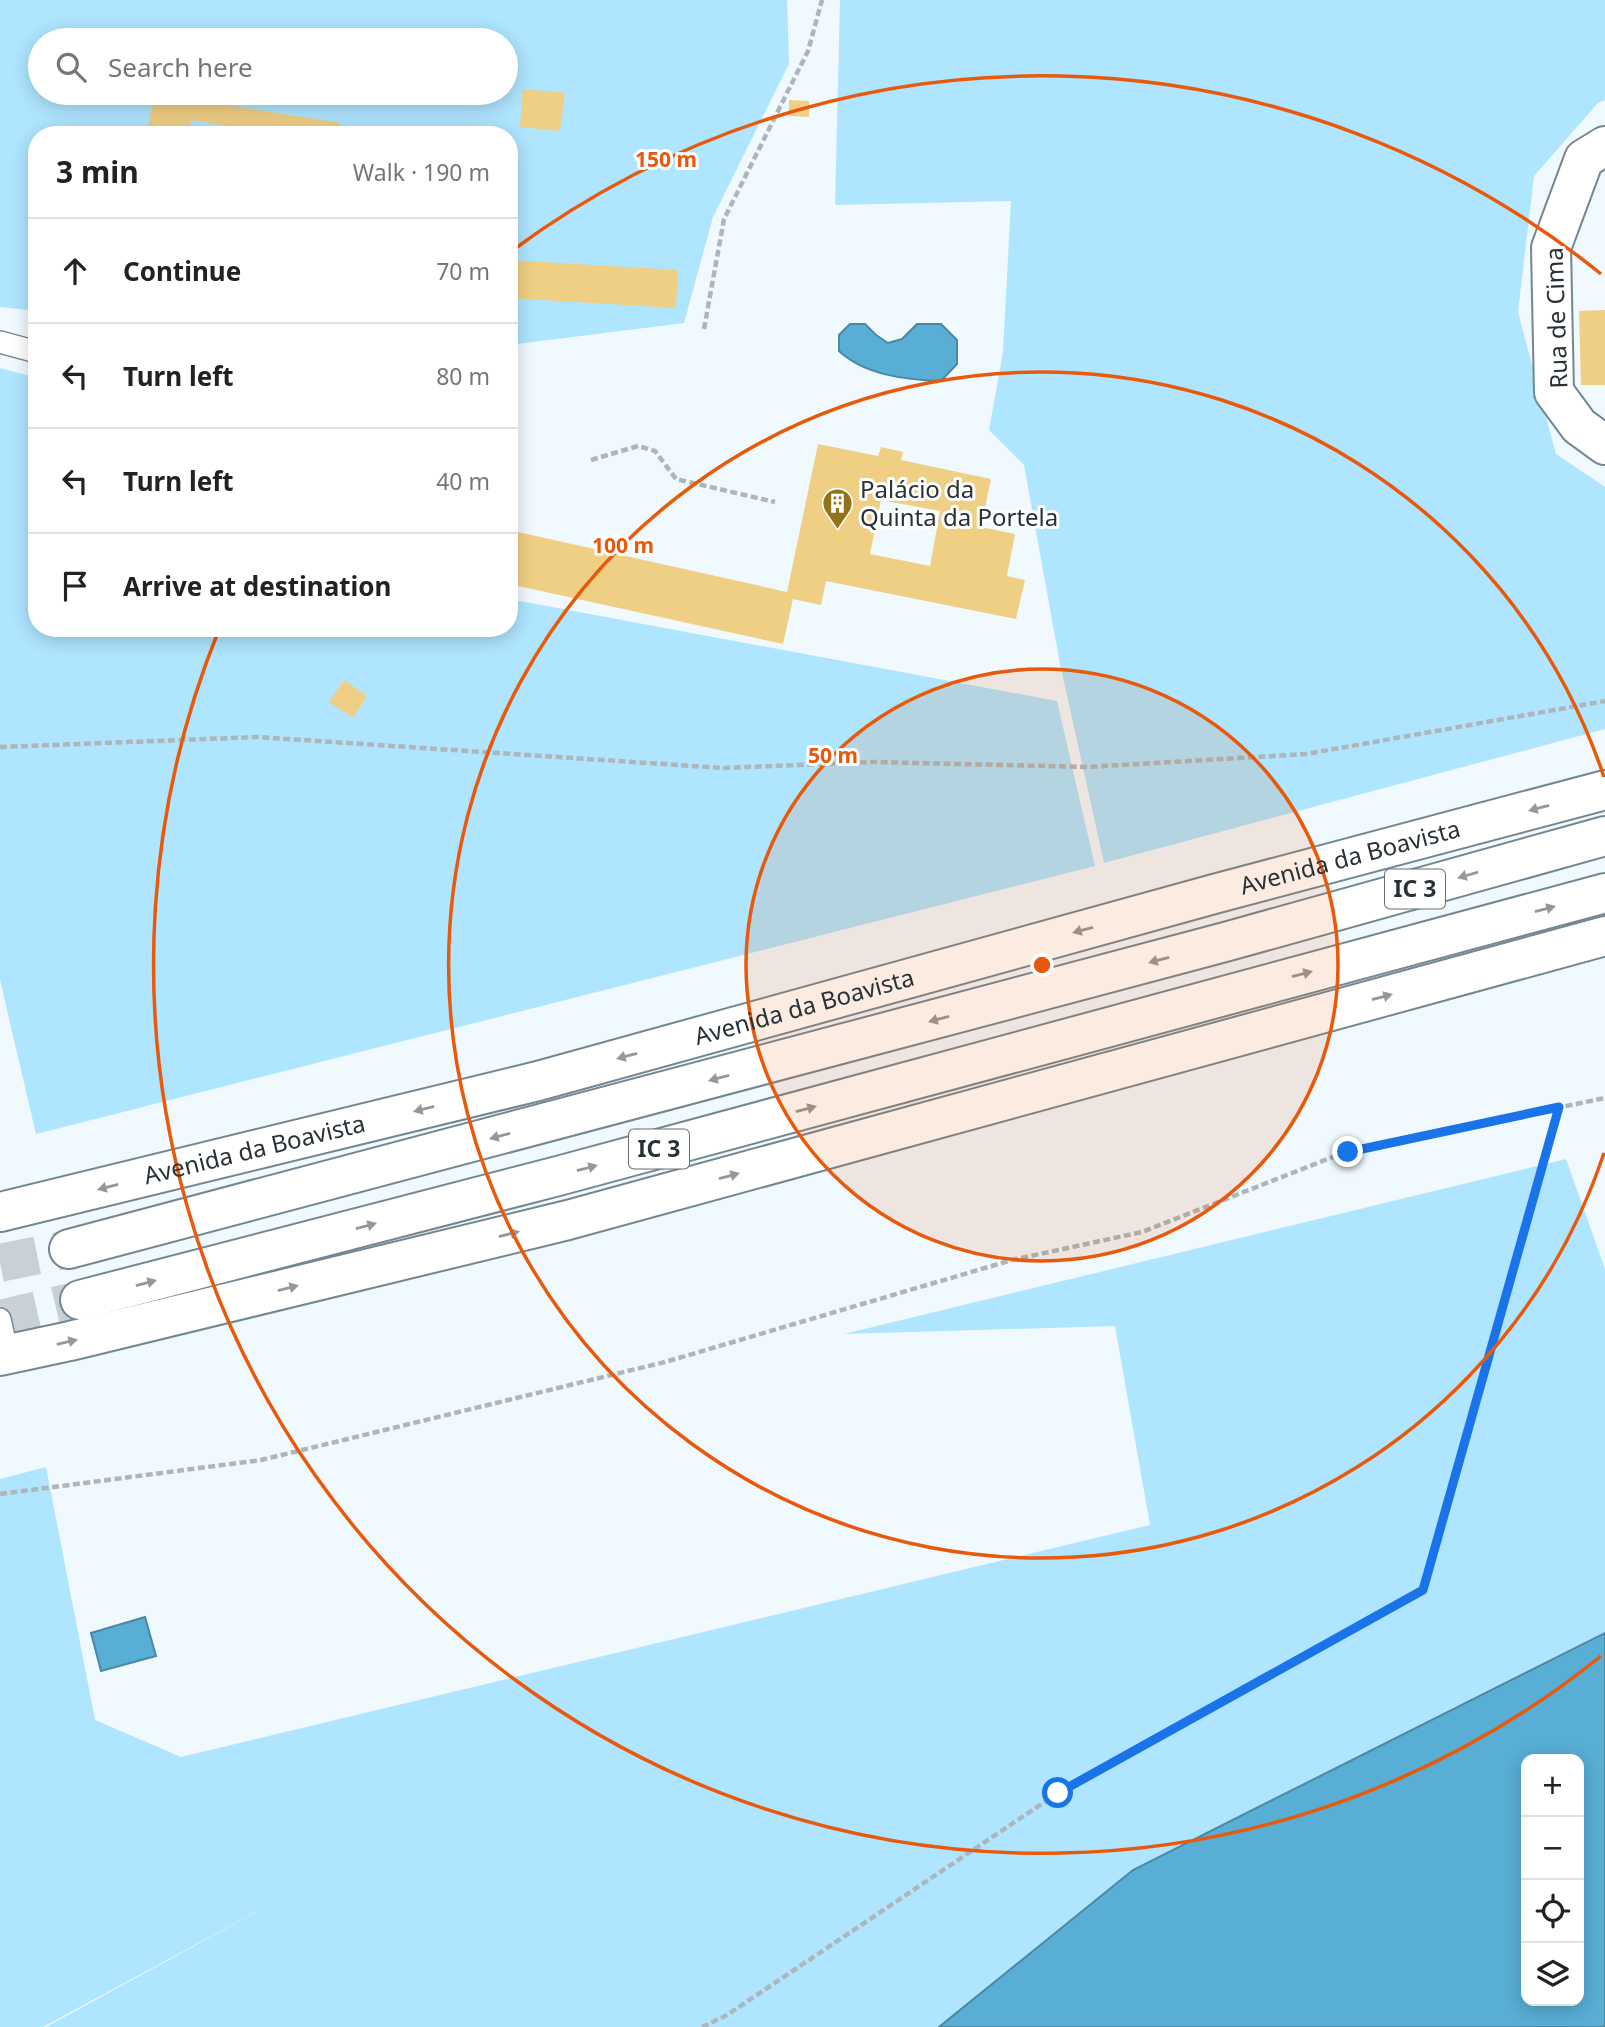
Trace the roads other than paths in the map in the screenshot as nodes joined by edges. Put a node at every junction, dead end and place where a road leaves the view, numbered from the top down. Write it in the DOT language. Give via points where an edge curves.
graph roads {
  1 [pos="1605,146"];
  2 [pos="0,342"];
  3 [pos="28,350"];
  4 [pos="1605,445"];
  5 [pos="1605,790"];
  6 [pos="1605,836"];
  7 [pos="1605,893"];
  8 [pos="1605,936"];
  9 [pos="0,1212"];
  10 [pos="69,1249"];
  11 [pos="80,1300"];
  12 [pos="3,1343"];
  1 -- 4 [label="main road, Rua de Cima" via="1584,159 1551,248 1554,392 1579,426"];
  2 -- 3 [label="lane"];
  5 -- 9 [label="main road, Avenida da Boavista, one-way" via="538,1081"];
  6 -- 10 [label="main road, Avenida da Boavista / IC 3, one-way" via="1225,943"];
  11 -- 7 [label="main road, IC 3, one-way"];
  12 -- 8 [label="main road, one-way" via="83,1338 568,1220"];
}
